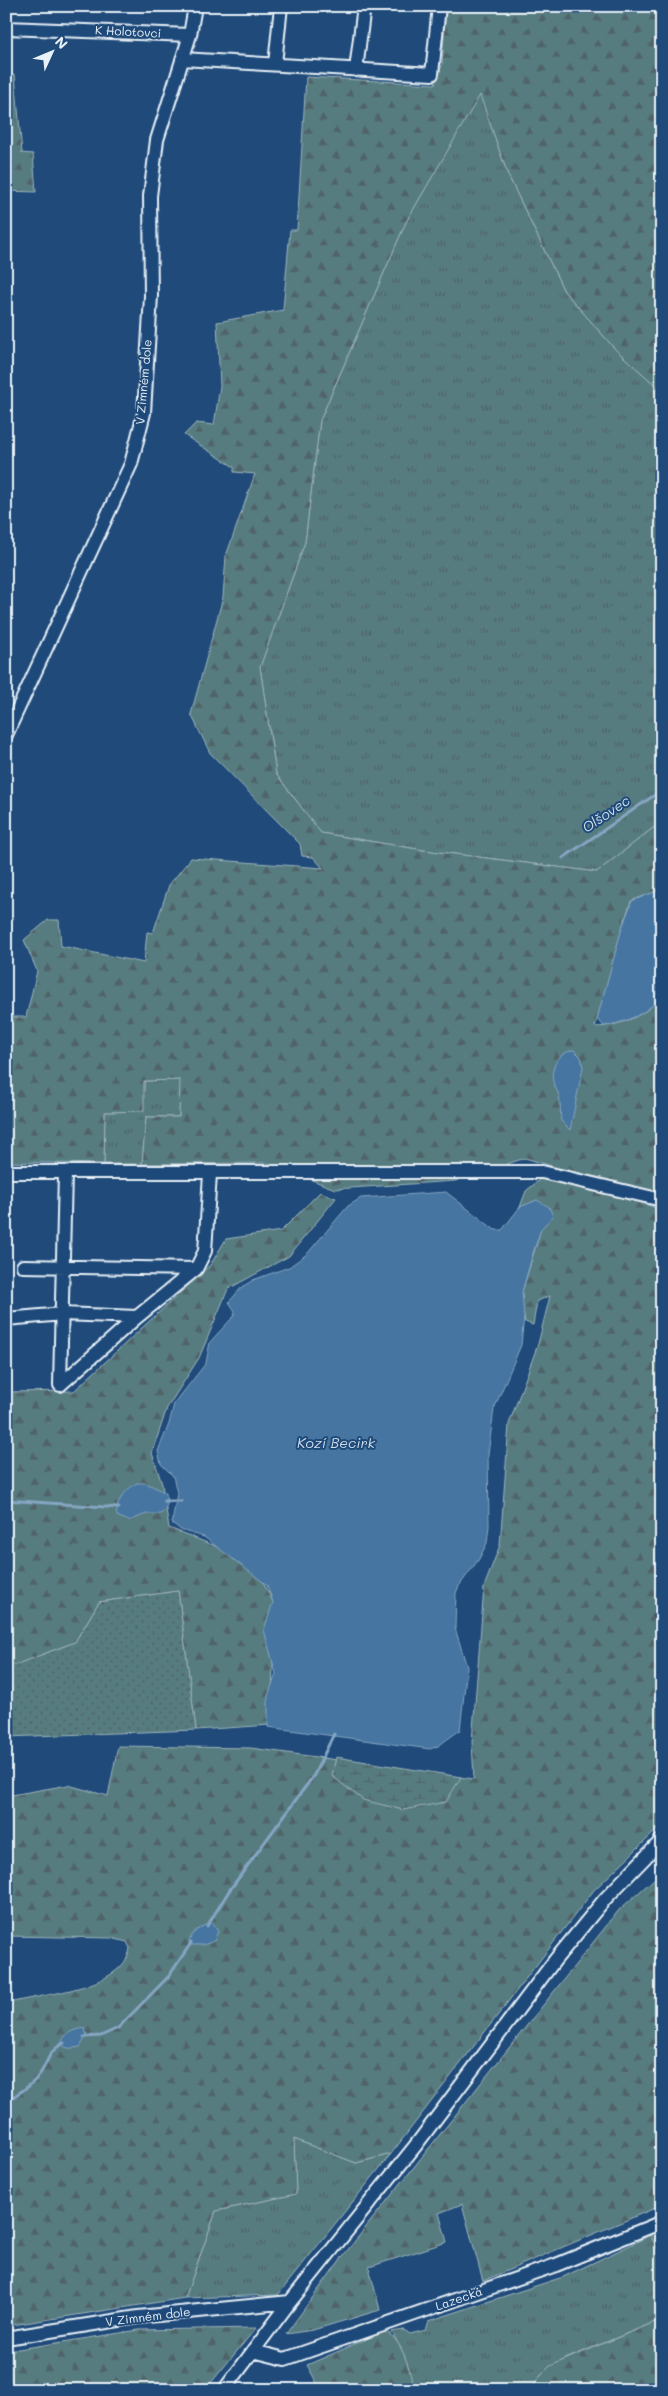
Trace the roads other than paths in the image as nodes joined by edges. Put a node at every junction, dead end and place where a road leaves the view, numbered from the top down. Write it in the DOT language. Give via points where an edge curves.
graph roads {
  1 [pos="196,6"];
  2 [pos="281,6"];
  3 [pos="364,6"];
  4 [pos="439,6"];
  5 [pos="6,28"];
  6 [pos="190,35"];
  7 [pos="182,59"];
  8 [pos="276,64"];
  9 [pos="356,70"];
  10 [pos="6,734"];
  11 [pos="6,1172"];
  12 [pos="65,1173"];
  13 [pos="210,1174"];
  14 [pos="662,1200"];
  15 [pos="23,1266"];
  16 [pos="64,1267"];
  17 [pos="196,1269"];
  18 [pos="63,1314"];
  19 [pos="137,1317"];
  20 [pos="6,1318"];
  21 [pos="662,1840"];
  22 [pos="662,2222"];
  23 [pos="290,2302"];
  24 [pos="6,2338"];
  25 [pos="254,2351"];
  26 [pos="224,2390"];
  1 -- 6 [label="street, V Zimném dole"];
  2 -- 8 [label="street"];
  3 -- 9 [label="street"];
  4 -- 9 [label="street" via="432,74"];
  5 -- 6 [label="street, K Holotovci"];
  6 -- 7 [label="street, V Zimném dole"];
  7 -- 8 [label="street"];
  7 -- 10 [label="street, V Zimném dole" via="157,140 150,196 151,296 144,414 131,464"];
  8 -- 9 [label="street"];
  11 -- 12 [label="street"];
  12 -- 13 [label="street"];
  12 -- 16 [label="street"];
  13 -- 14 [label="street" via="542,1172"];
  13 -- 17 [label="street" via="205,1251"];
  15 -- 16 [label="street"];
  16 -- 17 [label="street"];
  16 -- 18 [label="street"];
  17 -- 19 [label="street"];
  18 -- 19 [label="street"];
  18 -- 19 [label="street" via="60,1385"];
  18 -- 20 [label="street"];
  21 -- 23 [label="street" via="605,1899 562,1952 416,2144"];
  22 -- 25 [label="street, Lazecká" via="556,2265 285,2359"];
  23 -- 24 [label="street, V Zimném dole" via="138,2317"];
  23 -- 25 [label="street"];
  25 -- 26 [label="street"];
}
